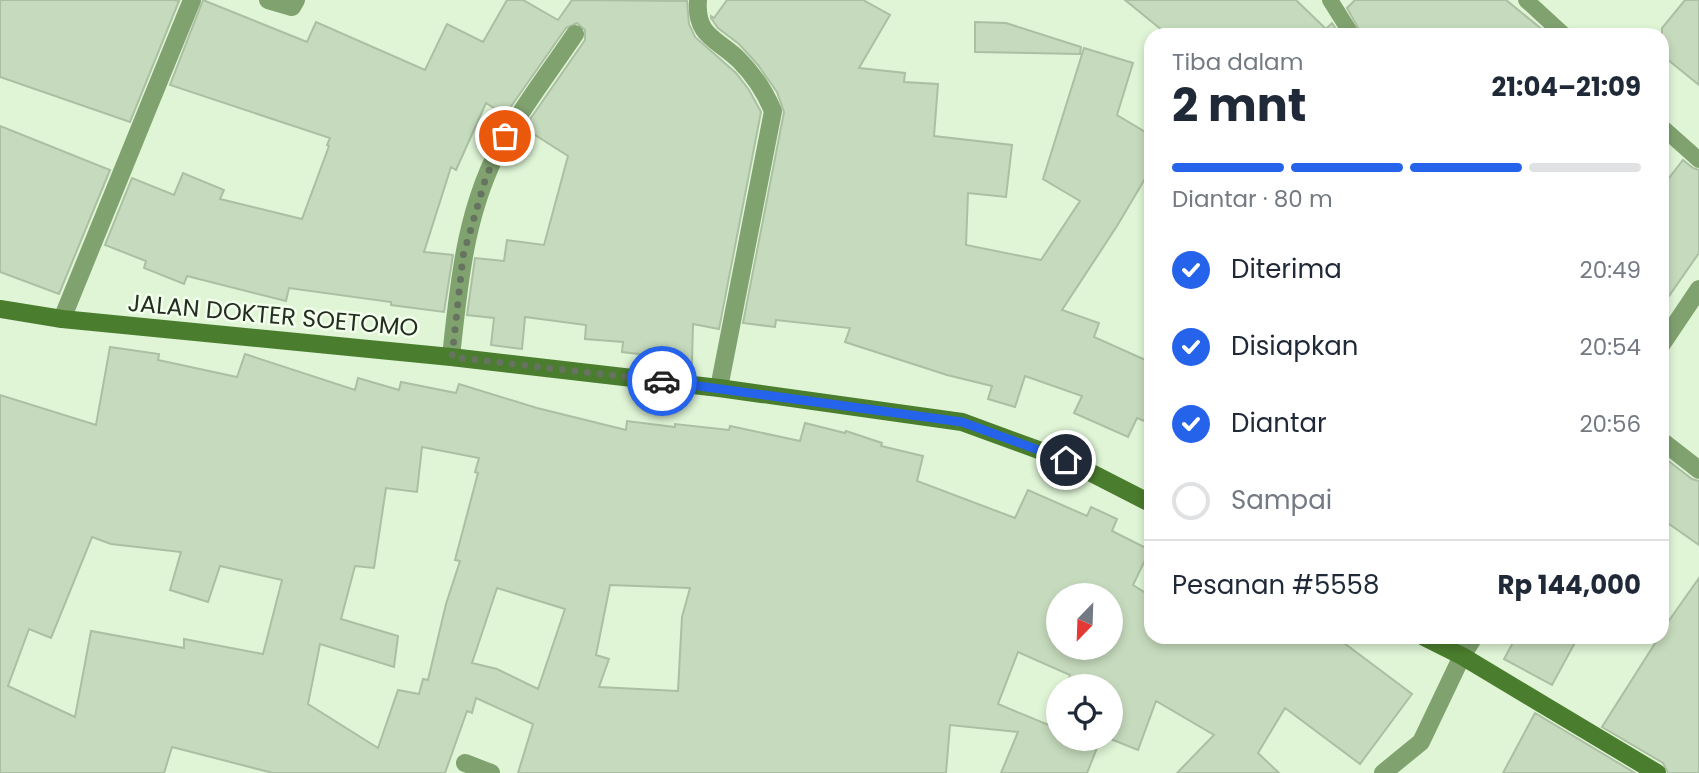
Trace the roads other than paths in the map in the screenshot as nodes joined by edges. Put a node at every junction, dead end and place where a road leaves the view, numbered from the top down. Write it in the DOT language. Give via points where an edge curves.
graph roads {
  1 [pos="192,0"];
  2 [pos="268,0"];
  3 [pos="296,0"];
  4 [pos="698,0"];
  5 [pos="1330,0"];
  6 [pos="1526,0"];
  7 [pos="1348,28"];
  8 [pos="1556,28"];
  9 [pos="575,34"];
  10 [pos="1669,133"];
  11 [pos="1699,160"];
  12 [pos="1699,289"];
  13 [pos="0,309"];
  14 [pos="61,319"];
  15 [pos="1669,334"];
  16 [pos="452,357"];
  17 [pos="719,388"];
  18 [pos="1669,446"];
  19 [pos="1699,470"];
  20 [pos="1144,500"];
  21 [pos="1437,644"];
  22 [pos="1470,644"];
  23 [pos="1462,656"];
  24 [pos="465,762"];
  25 [pos="491,773"];
  26 [pos="1383,773"];
  27 [pos="1657,773"];
  1 -- 14 [label="street"];
  2 -- 3 [label="street" via="292,7"];
  4 -- 17 [label="street" via="697,11 707,36 739,60 765,92 773,111"];
  5 -- 7 [label="lane"];
  6 -- 8 [label="lane"];
  9 -- 16 [label="street" via="505,136 486,177 463,256"];
  10 -- 11 [label="lane"];
  12 -- 15 [label="street"];
  13 -- 14 [label="street, JALAN DOKTER SOETOMO"];
  14 -- 16 [label="street, JALAN DOKTER SOETOMO"];
  16 -- 17 [label="street, JALAN DOKTER SOETOMO"];
  17 -- 20 [label="street, JALAN DOKTER SOETOMO" via="962,422 1066,460"];
  18 -- 19 [label="street"];
  21 -- 23 [label="street"];
  22 -- 23 [label="street"];
  23 -- 26 [label="street" via="1421,742"];
  23 -- 27 [label="street"];
  24 -- 25 [label="street"];
}
